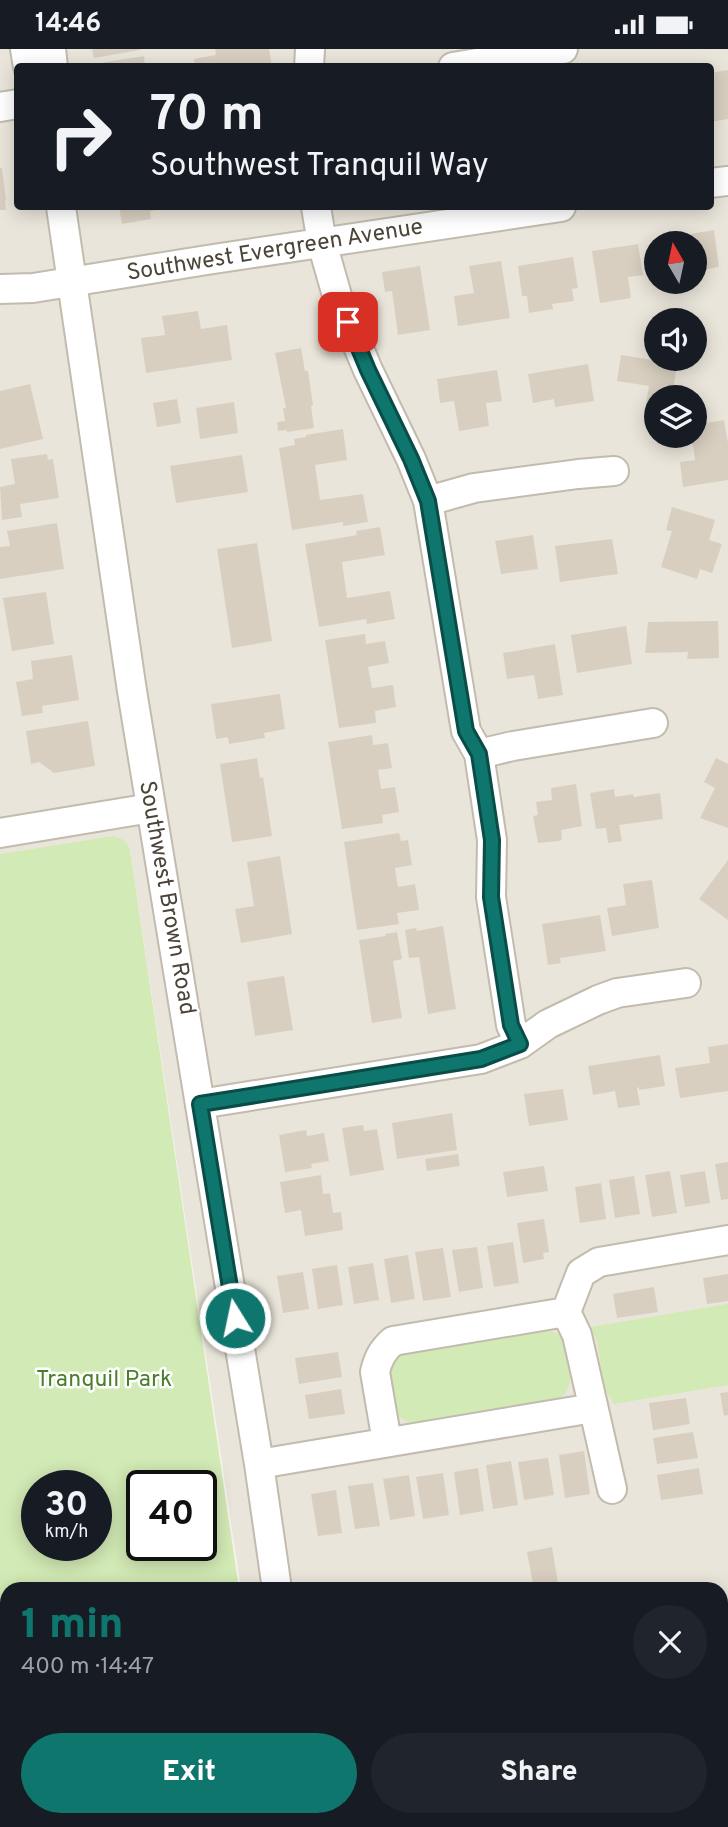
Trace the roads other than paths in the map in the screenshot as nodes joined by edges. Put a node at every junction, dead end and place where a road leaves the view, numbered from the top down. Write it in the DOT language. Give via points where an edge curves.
graph roads {
  1 [pos="563,49"];
  2 [pos="477,63"];
  3 [pos="61,210"];
  4 [pos="316,210"];
  5 [pos="541,210"];
  6 [pos="322,243"];
  7 [pos="72,282"];
  8 [pos="0,289"];
  9 [pos="614,471"];
  10 [pos="428,501"];
  11 [pos="653,723"];
  12 [pos="479,754"];
  13 [pos="151,808"];
  14 [pos="0,833"];
  15 [pos="686,983"];
  16 [pos="520,1044"];
  17 [pos="200,1104"];
  18 [pos="728,1240"];
  19 [pos="566,1312"];
  20 [pos="593,1408"];
  21 [pos="387,1442"];
  22 [pos="259,1464"];
  23 [pos="612,1489"];
  24 [pos="275,1582"];
  1 -- 2 [label="street"];
  3 -- 7 [label="street, Southwest Brown Road"];
  4 -- 6 [label="street"];
  5 -- 6 [label="street, Southwest Evergreen Avenue"];
  6 -- 7 [label="street, Southwest Evergreen Avenue"];
  6 -- 10 [label="street" via="338,299"];
  7 -- 8 [label="street, Southwest Evergreen Avenue"];
  7 -- 13 [label="street, Southwest Brown Road"];
  9 -- 10 [label="street" via="474,488"];
  10 -- 12 [label="street" via="466,731"];
  11 -- 12 [label="street"];
  12 -- 16 [label="street" via="492,840 491,897 511,1025"];
  13 -- 14 [label="street"];
  13 -- 17 [label="street, Southwest Brown Road"];
  15 -- 16 [label="street" via="617,993 548,1024"];
  16 -- 17 [label="street" via="481,1059"];
  17 -- 22 [label="street, Southwest Brown Road"];
  18 -- 19 [label="street" via="598,1262 581,1273"];
  19 -- 20 [label="street" via="577,1335"];
  19 -- 21 [label="street" via="393,1341 383,1350 375,1372"];
  20 -- 21 [label="street"];
  20 -- 23 [label="street"];
  21 -- 22 [label="street"];
  22 -- 24 [label="street, Southwest Brown Road"];
}
